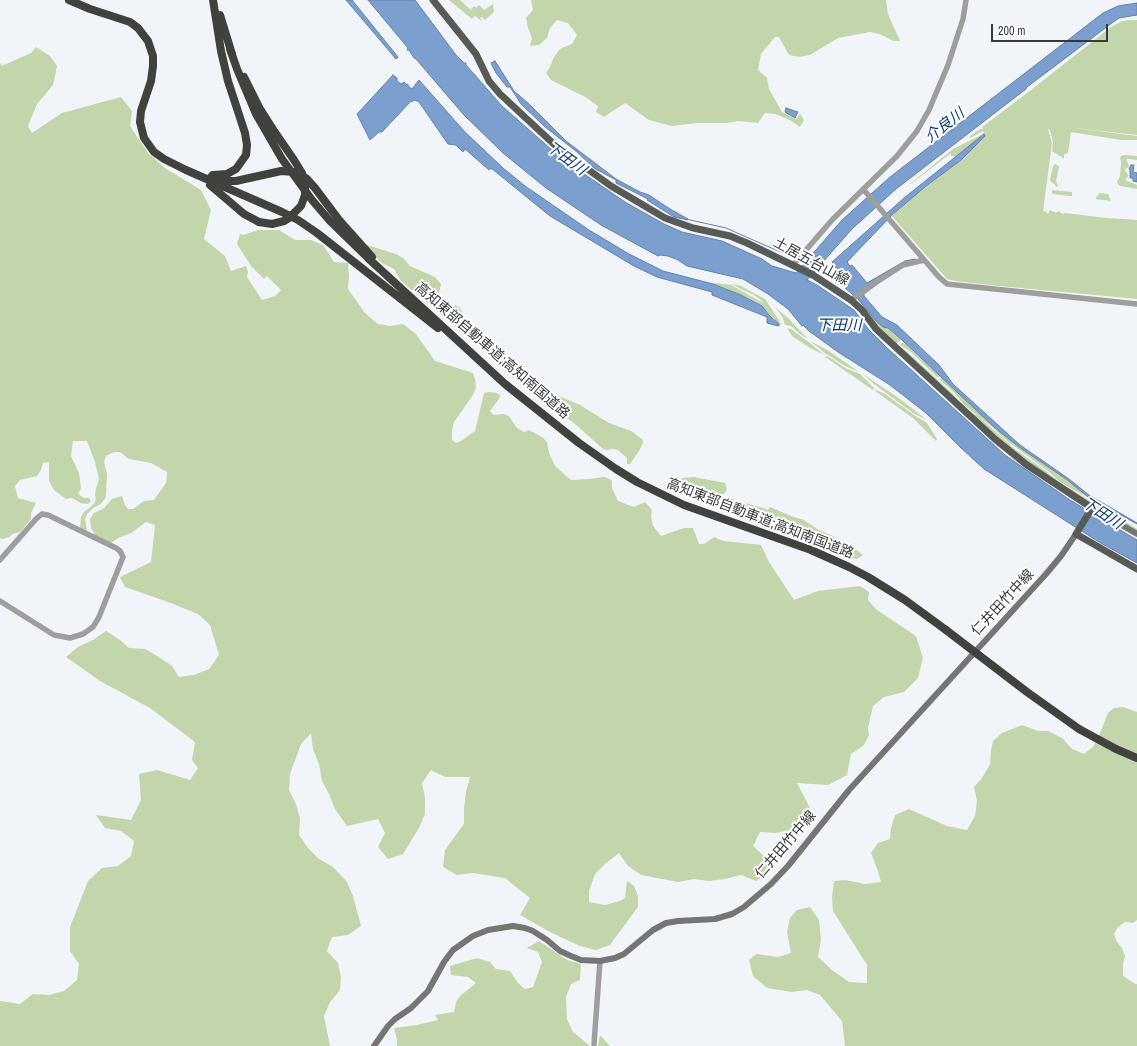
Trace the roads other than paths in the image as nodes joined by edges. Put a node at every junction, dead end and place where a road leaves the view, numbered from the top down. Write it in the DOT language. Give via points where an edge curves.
graph roads {
  1 [pos="69,0"];
  2 [pos="79,0"];
  3 [pos="215,0"];
  4 [pos="433,0"];
  5 [pos="966,0"];
  6 [pos="152,44"];
  7 [pos="230,49"];
  8 [pos="145,106"];
  9 [pos="220,183"];
  10 [pos="863,189"];
  11 [pos="370,258"];
  12 [pos="924,260"];
  13 [pos="795,266"];
  14 [pos="853,299"];
  15 [pos="1137,304"];
  16 [pos="481,362"];
  17 [pos="1092,509"];
  18 [pos="1076,534"];
  19 [pos="1137,534"];
  20 [pos="0,560"];
  21 [pos="1137,569"];
  22 [pos="0,601"];
  23 [pos="1137,758"];
  24 [pos="600,961"];
  25 [pos="594,1044"];
  26 [pos="374,1046"];
  1 -- 6 [label="highway" via="130,22"];
  2 -- 6 [label="highway" via="132,19 145,29"];
  3 -- 7 [label="highway, 高知東部自動車道;高知南国道路"];
  3 -- 9 [label="highway" via="221,51 247,145 246,155 240,166"];
  4 -- 13 [label="main road, 土居五台山線" via="476,54 489,81 500,94 525,119 574,160 611,186 665,218 692,228 730,236"];
  5 -- 10 [label="street" via="955,47 929,110 908,142"];
  6 -- 8 [label="highway" via="153,71"];
  7 -- 9 [label="highway, bridge" via="260,109 298,166 305,189 301,206 294,215 272,224 250,218"];
  7 -- 11 [label="highway, 高知東部自動車道;高知南国道路, bridge" via="256,114 282,159 330,221"];
  8 -- 9 [label="highway" via="145,123 151,142 162,152 196,170 212,175"];
  8 -- 9 [label="highway" via="140,117 141,128 147,143 159,156"];
  9 -- 11 [label="highway" via="275,172 294,172 306,178 316,188"];
  9 -- 16 [label="highway" via="298,220 317,233"];
  10 -- 12 [label="street"];
  10 -- 13 [label="street" via="832,220"];
  11 -- 16 [label="highway, 高知東部自動車道;高知南国道路"];
  12 -- 14 [label="street" via="903,265"];
  12 -- 15 [label="street" via="943,282 950,285"];
  13 -- 14 [label="main road, 土居五台山線"];
  14 -- 17 [label="main road, 土居五台山線" via="876,329 996,440"];
  16 -- 23 [label="highway, 高知東部自動車道;高知南国道路, bridge" via="579,443 637,482 684,505 811,550 868,577 905,600 1079,729"];
  17 -- 18 [label="main road"];
  17 -- 19 [label="main road"];
  18 -- 21 [label="main road"];
  18 -- 24 [label="main road, 仁井田竹中線" via="1046,574 865,772 771,884 732,914 715,919 666,923 653,930 624,954"];
  20 -- 22 [label="street" via="42,514 116,548 123,557 99,617 93,627 83,634 70,638 54,635"];
  24 -- 25 [label="street"];
  24 -- 26 [label="main road, 仁井田竹中線" via="581,960 571,956 525,928 513,926 488,930 473,936 453,950 428,991 388,1026"];
}
